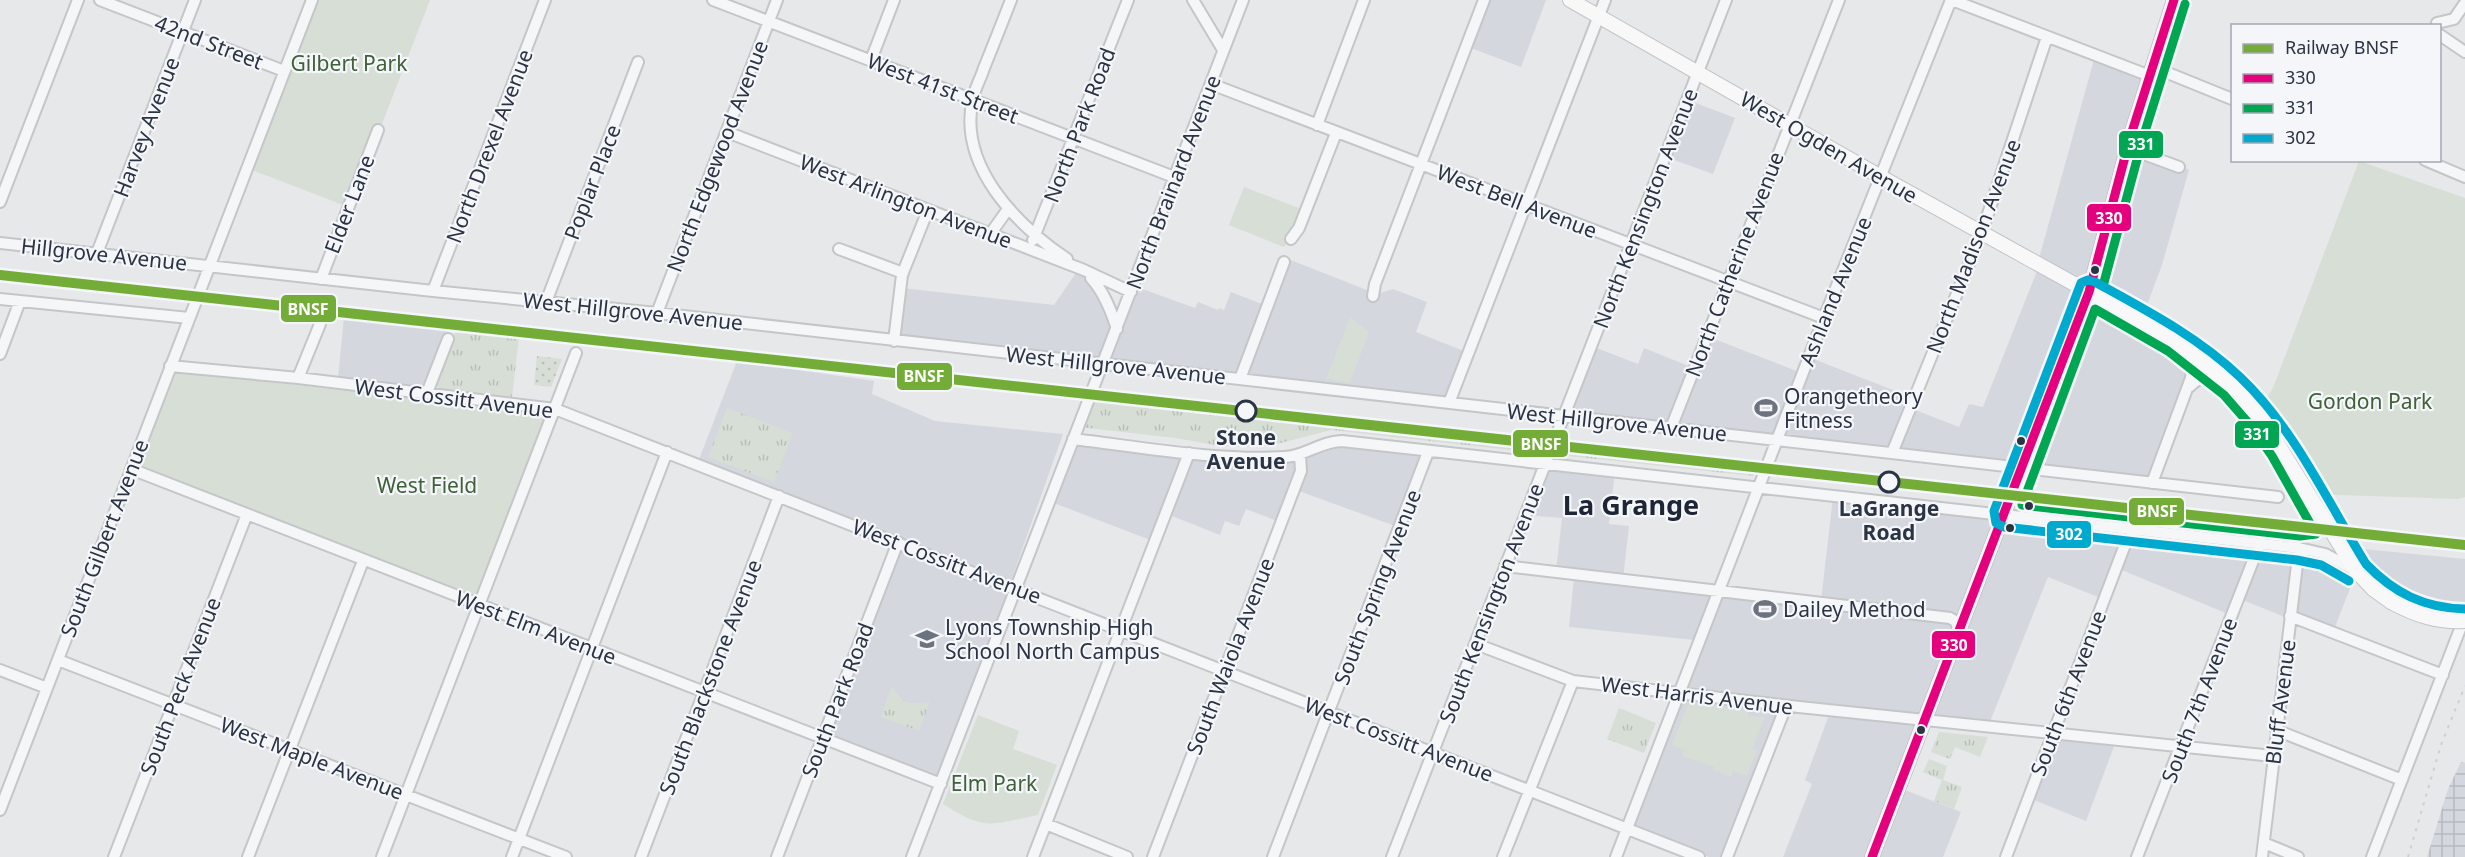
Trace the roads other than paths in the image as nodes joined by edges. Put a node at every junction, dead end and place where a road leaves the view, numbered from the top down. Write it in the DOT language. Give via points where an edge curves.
graph roads {
  1 [pos="78,0"];
  2 [pos="100,0"];
  3 [pos="195,0"];
  4 [pos="312,0"];
  5 [pos="545,0"];
  6 [pos="713,0"];
  7 [pos="777,0"];
  8 [pos="894,0"];
  9 [pos="1011,0"];
  10 [pos="1128,0"];
  11 [pos="1193,0"];
  12 [pos="1243,0"];
  13 [pos="1364,0"];
  14 [pos="1484,0"];
  15 [pos="1570,0"];
  16 [pos="1605,0"];
  17 [pos="1726,0"];
  18 [pos="1839,0"];
  19 [pos="1952,0"];
  20 [pos="2174,0"];
  21 [pos="2465,3"];
  22 [pos="1599,16"];
  23 [pos="769,22"];
  24 [pos="2441,27"];
  25 [pos="183,32"];
  26 [pos="2441,32"];
  27 [pos="2047,37"];
  28 [pos="1223,50"];
  29 [pos="2465,52"];
  30 [pos="871,60"];
  31 [pos="638,62"];
  32 [pos="284,71"];
  33 [pos="1698,71"];
  34 [pos="2152,71"];
  35 [pos="1211,84"];
  36 [pos="973,99"];
  37 [pos="2231,99"];
  38 [pos="1789,124"];
  39 [pos="1317,125"];
  40 [pos="378,130"];
  41 [pos="727,132"];
  42 [pos="1336,133"];
  43 [pos="1074,138"];
  44 [pos="2430,162"];
  45 [pos="1421,165"];
  46 [pos="2179,167"];
  47 [pos="2122,170"];
  48 [pos="1174,177"];
  49 [pos="1881,177"];
  50 [pos="2465,177"];
  51 [pos="0,202"];
  52 [pos="1526,205"];
  53 [pos="1008,208"];
  54 [pos="928,210"];
  55 [pos="1982,232"];
  56 [pos="991,233"];
  57 [pos="1035,236"];
  58 [pos="1292,239"];
  59 [pos="0,243"];
  60 [pos="1630,244"];
  61 [pos="839,249"];
  62 [pos="1030,249"];
  63 [pos="97,253"];
  64 [pos="1284,262"];
  65 [pos="209,265"];
  66 [pos="1084,270"];
  67 [pos="903,273"];
  68 [pos="321,279"];
  69 [pos="1727,281"];
  70 [pos="433,291"];
  71 [pos="1131,292"];
  72 [pos="2089,292"];
  73 [pos="1373,296"];
  74 [pos="0,299"];
  75 [pos="20,301"];
  76 [pos="546,302"];
  77 [pos="657,313"];
  78 [pos="189,318"];
  79 [pos="1824,318"];
  80 [pos="320,324"];
  81 [pos="1117,329"];
  82 [pos="448,339"];
  83 [pos="894,341"];
  84 [pos="2184,347"];
  85 [pos="576,353"];
  86 [pos="0,354"];
  87 [pos="1103,364"];
  88 [pos="170,366"];
  89 [pos="298,378"];
  90 [pos="1240,379"];
  91 [pos="2226,381"];
  92 [pos="2189,387"];
  93 [pos="427,393"];
  94 [pos="1449,403"];
  95 [pos="555,408"];
  96 [pos="1564,415"];
  97 [pos="1671,428"];
  98 [pos="1073,439"];
  99 [pos="1778,440"];
  100 [pos="667,452"];
  101 [pos="1428,452"];
  102 [pos="1190,453"];
  103 [pos="1892,453"];
  104 [pos="1300,455"];
  105 [pos="1545,464"];
  106 [pos="2024,467"];
  107 [pos="131,470"];
  108 [pos="2152,483"];
  109 [pos="1760,486"];
  110 [pos="779,496"];
  111 [pos="2278,497"];
  112 [pos="247,514"];
  113 [pos="2005,515"];
  114 [pos="2131,529"];
  115 [pos="2330,531"];
  116 [pos="898,542"];
  117 [pos="2260,543"];
  118 [pos="2299,548"];
  119 [pos="363,561"];
  120 [pos="1505,566"];
  121 [pos="2356,571"];
  122 [pos="1016,588"];
  123 [pos="1719,591"];
  124 [pos="478,604"];
  125 [pos="2290,616"];
  126 [pos="2465,616"];
  127 [pos="2465,621"];
  128 [pos="1120,629"];
  129 [pos="1960,630"];
  130 [pos="1476,644"];
  131 [pos="592,649"];
  132 [pos="58,660"];
  133 [pos="0,670"];
  134 [pos="1224,670"];
  135 [pos="2442,675"];
  136 [pos="1573,681"];
  137 [pos="47,688"];
  138 [pos="705,692"];
  139 [pos="1680,693"];
  140 [pos="173,704"];
  141 [pos="1786,706"];
  142 [pos="1329,712"];
  143 [pos="1925,719"];
  144 [pos="2276,729"];
  145 [pos="2052,733"];
  146 [pos="823,738"];
  147 [pos="2181,747"];
  148 [pos="290,750"];
  149 [pos="1432,752"];
  150 [pos="2273,756"];
  151 [pos="2402,780"];
  152 [pos="941,784"];
  153 [pos="1529,790"];
  154 [pos="406,795"];
  155 [pos="0,810"];
  156 [pos="1046,824"];
  157 [pos="1627,829"];
  158 [pos="519,838"];
  159 [pos="2264,843"];
  160 [pos="114,857"];
  161 [pos="248,857"];
  162 [pos="382,857"];
  163 [pos="512,857"];
  164 [pos="566,857"];
  165 [pos="641,857"];
  166 [pos="777,857"];
  167 [pos="912,857"];
  168 [pos="1033,857"];
  169 [pos="1127,857"];
  170 [pos="1153,857"];
  171 [pos="1273,857"];
  172 [pos="1392,857"];
  173 [pos="1503,857"];
  174 [pos="1616,857"];
  175 [pos="1699,857"];
  176 [pos="1727,857"];
  177 [pos="1872,857"];
  178 [pos="2006,857"];
  179 [pos="2138,857"];
  180 [pos="2262,857"];
  181 [pos="2298,857"];
  182 [pos="2372,857"];
  1 -- 51 [label="street"];
  2 -- 25 [label="street, 42nd Street"];
  3 -- 25 [label="street, Harvey Avenue"];
  4 -- 32 [label="street, South Gilbert Avenue"];
  5 -- 70 [label="street, North Drexel Avenue"];
  6 -- 23 [label="street, West 41st Street"];
  7 -- 23 [label="street, North Edgewood Avenue"];
  8 -- 30 [label="street"];
  9 -- 36 [label="street"];
  10 -- 43 [label="street, North Park Road"];
  11 -- 28 [label="street"];
  12 -- 28 [label="street, North Brainard Avenue"];
  13 -- 39 [label="street"];
  14 -- 45 [label="street"];
  15 -- 22 [label="main road, West Ogden Avenue"];
  16 -- 22 [label="street"];
  17 -- 33 [label="street, North Kensington Avenue"];
  18 -- 38 [label="street, North Catherine Avenue"];
  19 -- 27 [label="street"];
  19 -- 49 [label="street, Ashland Avenue"];
  20 -- 34 [label="main road"];
  21 -- 24 [label="street" via="2454,19"];
  22 -- 33 [label="main road, West Ogden Avenue"];
  22 -- 52 [label="street"];
  23 -- 30 [label="street, West 41st Street"];
  23 -- 41 [label="street, North Edgewood Avenue"];
  25 -- 32 [label="street, 42nd Street"];
  25 -- 63 [label="street, Harvey Avenue"];
  26 -- 29 [label="street"];
  27 -- 34 [label="street"];
  27 -- 55 [label="street, North Madison Avenue"];
  28 -- 35 [label="street, North Brainard Avenue"];
  30 -- 36 [label="street, West 41st Street"];
  31 -- 76 [label="street, Poplar Place"];
  32 -- 65 [label="street, South Gilbert Avenue"];
  33 -- 38 [label="main road, West Ogden Avenue"];
  33 -- 60 [label="street, North Kensington Avenue"];
  34 -- 37 [label="street"];
  34 -- 47 [label="main road"];
  35 -- 39 [label="street, West Bell Avenue"];
  35 -- 48 [label="street, North Brainard Avenue"];
  36 -- 43 [label="street, West 41st Street"];
  36 -- 53 [label="street" via="972,131 979,161 992,188"];
  38 -- 49 [label="main road, West Ogden Avenue"];
  38 -- 69 [label="street, North Catherine Avenue"];
  39 -- 42 [label="street, West Bell Avenue"];
  40 -- 68 [label="street, Elder Lane"];
  41 -- 54 [label="street, West Arlington Avenue"];
  41 -- 77 [label="street, North Edgewood Avenue"];
  42 -- 45 [label="street, West Bell Avenue"];
  42 -- 58 [label="street"];
  43 -- 48 [label="street, West 41st Street"];
  43 -- 57 [label="street, North Park Road"];
  44 -- 50 [label="street"];
  45 -- 52 [label="street, West Bell Avenue"];
  45 -- 73 [label="street"];
  46 -- 47 [label="street" via="2141,153"];
  47 -- 72 [label="main road"];
  48 -- 71 [label="street, North Brainard Avenue"];
  49 -- 55 [label="main road, West Ogden Avenue"];
  49 -- 79 [label="street, Ashland Avenue"];
  52 -- 60 [label="street, West Bell Avenue"];
  52 -- 94 [label="street"];
  53 -- 56 [label="street"];
  53 -- 57 [label="street"];
  54 -- 56 [label="street, West Arlington Avenue"];
  54 -- 67 [label="street"];
  55 -- 72 [label="main road, West Ogden Avenue"];
  55 -- 103 [label="street, North Madison Avenue"];
  56 -- 62 [label="street, West Arlington Avenue"];
  57 -- 62 [label="street, North Park Road"];
  57 -- 66 [label="street"];
  59 -- 63 [label="street, Hillgrove Avenue"];
  60 -- 69 [label="street, West Bell Avenue"];
  60 -- 96 [label="street, North Kensington Avenue"];
  61 -- 67 [label="street"];
  62 -- 66 [label="street, West Arlington Avenue"];
  63 -- 65 [label="street, Hillgrove Avenue"];
  64 -- 90 [label="street"];
  65 -- 68 [label="street, West Hillgrove Avenue"];
  65 -- 78 [label="street, South Gilbert Avenue"];
  66 -- 71 [label="street, West Arlington Avenue"];
  66 -- 81 [label="street" via="1100,287"];
  67 -- 83 [label="street"];
  68 -- 70 [label="street, West Hillgrove Avenue"];
  69 -- 79 [label="street, West Bell Avenue"];
  69 -- 97 [label="street, North Catherine Avenue"];
  70 -- 76 [label="street, West Hillgrove Avenue"];
  71 -- 81 [label="street, North Brainard Avenue"];
  72 -- 84 [label="main road, West Ogden Avenue"];
  72 -- 106 [label="main road"];
  74 -- 75 [label="street"];
  75 -- 78 [label="street"];
  75 -- 86 [label="street"];
  76 -- 77 [label="street, West Hillgrove Avenue"];
  77 -- 83 [label="street, West Hillgrove Avenue"];
  78 -- 88 [label="street, South Gilbert Avenue"];
  79 -- 99 [label="street, Ashland Avenue"];
  80 -- 89 [label="street"];
  81 -- 87 [label="street, North Brainard Avenue"];
  82 -- 93 [label="street"];
  83 -- 87 [label="street, West Hillgrove Avenue"];
  84 -- 91 [label="main road, West Ogden Avenue"];
  84 -- 92 [label="street" via="2192,367"];
  85 -- 95 [label="street"];
  87 -- 90 [label="street, West Hillgrove Avenue"];
  87 -- 98 [label="street, North Brainard Avenue"];
  88 -- 89 [label="street, West Cossitt Avenue"];
  88 -- 107 [label="street, South Gilbert Avenue"];
  89 -- 93 [label="street, West Cossitt Avenue"];
  90 -- 94 [label="street, West Hillgrove Avenue"];
  91 -- 92 [label="street" via="2204,376"];
  91 -- 115 [label="main road, West Ogden Avenue" via="2278,443"];
  92 -- 108 [label="street"];
  93 -- 95 [label="street, West Cossitt Avenue"];
  94 -- 96 [label="street, West Hillgrove Avenue"];
  95 -- 100 [label="street, West Cossitt Avenue"];
  95 -- 124 [label="street"];
  96 -- 97 [label="street, West Hillgrove Avenue"];
  96 -- 105 [label="street, South Kensington Avenue"];
  97 -- 99 [label="street, West Hillgrove Avenue"];
  98 -- 102 [label="street"];
  98 -- 122 [label="street, North Brainard Avenue"];
  99 -- 103 [label="street, West Hillgrove Avenue"];
  99 -- 109 [label="street, Ashland Avenue"];
  100 -- 110 [label="street, West Cossitt Avenue"];
  100 -- 131 [label="street"];
  101 -- 104 [label="street" via="1335,441"];
  101 -- 105 [label="street"];
  101 -- 142 [label="street, South Spring Avenue"];
  102 -- 104 [label="street"];
  102 -- 128 [label="street"];
  103 -- 106 [label="street, West Hillgrove Avenue"];
  104 -- 134 [label="street, South Waiola Avenue" via="1301,471"];
  105 -- 109 [label="street"];
  105 -- 120 [label="street, South Kensington Avenue"];
  106 -- 108 [label="street, West Hillgrove Avenue"];
  106 -- 113 [label="main road"];
  107 -- 112 [label="street, West Elm Avenue"];
  107 -- 132 [label="street, South Gilbert Avenue"];
  108 -- 111 [label="street, West Hillgrove Avenue"];
  109 -- 113 [label="street"];
  109 -- 123 [label="street, Ashland Avenue"];
  110 -- 116 [label="street, West Cossitt Avenue"];
  110 -- 138 [label="street, South Blackstone Avenue"];
  112 -- 119 [label="street, West Elm Avenue"];
  112 -- 140 [label="street, South Peck Avenue"];
  113 -- 114 [label="street"];
  113 -- 129 [label="main road"];
  114 -- 117 [label="street"];
  114 -- 145 [label="street, South 6th Avenue"];
  115 -- 118 [label="street" via="2325,545"];
  115 -- 121 [label="main road, West Ogden Avenue"];
  116 -- 122 [label="street, West Cossitt Avenue"];
  116 -- 146 [label="street, South Park Road"];
  117 -- 118 [label="street"];
  117 -- 147 [label="street, South 7th Avenue"];
  118 -- 121 [label="street" via="2325,554"];
  118 -- 125 [label="street, Bluff Avenue"];
  119 -- 124 [label="street, West Elm Avenue"];
  119 -- 148 [label="street"];
  120 -- 123 [label="street"];
  120 -- 130 [label="street, South Kensington Avenue"];
  121 -- 127 [label="main road, West Ogden Avenue, bridge" via="2373,589 2402,608 2427,618"];
  122 -- 128 [label="street, West Cossitt Avenue"];
  122 -- 152 [label="street, North Brainard Avenue"];
  123 -- 129 [label="street" via="1950,618"];
  123 -- 139 [label="street, Ashland Avenue"];
  124 -- 131 [label="street, West Elm Avenue"];
  124 -- 154 [label="street"];
  125 -- 135 [label="street"];
  125 -- 144 [label="street, Bluff Avenue"];
  126 -- 135 [label="street"];
  128 -- 134 [label="street, West Cossitt Avenue"];
  128 -- 156 [label="street"];
  129 -- 143 [label="main road"];
  130 -- 136 [label="street, West Harris Avenue"];
  130 -- 149 [label="street, South Kensington Avenue"];
  131 -- 138 [label="street, West Elm Avenue"];
  131 -- 158 [label="street"];
  132 -- 137 [label="street, South Gilbert Avenue"];
  132 -- 140 [label="street, West Maple Avenue"];
  133 -- 137 [label="street"];
  134 -- 142 [label="street, West Cossitt Avenue"];
  134 -- 170 [label="street, South Waiola Avenue"];
  135 -- 151 [label="street"];
  136 -- 139 [label="street, West Harris Avenue"];
  136 -- 153 [label="street"];
  137 -- 155 [label="street, South Gilbert Avenue"];
  138 -- 146 [label="street, West Elm Avenue"];
  138 -- 165 [label="street, South Blackstone Avenue"];
  139 -- 141 [label="street, West Harris Avenue"];
  139 -- 157 [label="street, Ashland Avenue"];
  140 -- 148 [label="street, West Maple Avenue"];
  140 -- 160 [label="street, South Peck Avenue"];
  141 -- 143 [label="street, West Harris Avenue"];
  141 -- 176 [label="street"];
  142 -- 149 [label="street, West Cossitt Avenue"];
  142 -- 171 [label="street, South Spring Avenue"];
  143 -- 145 [label="street, West Harris Avenue"];
  143 -- 177 [label="main road"];
  144 -- 150 [label="street, Bluff Avenue"];
  144 -- 151 [label="street"];
  145 -- 147 [label="street, West Harris Avenue"];
  145 -- 178 [label="street, South 6th Avenue"];
  146 -- 152 [label="street, West Elm Avenue"];
  146 -- 166 [label="street, South Park Road"];
  147 -- 150 [label="street, West Harris Avenue"];
  147 -- 179 [label="street, South 7th Avenue"];
  148 -- 154 [label="street, West Maple Avenue"];
  148 -- 161 [label="street"];
  149 -- 153 [label="street, West Cossitt Avenue"];
  149 -- 172 [label="street, South Kensington Avenue"];
  150 -- 159 [label="street, Bluff Avenue"];
  151 -- 182 [label="street"];
  152 -- 167 [label="street, North Brainard Avenue"];
  153 -- 157 [label="street, West Cossitt Avenue"];
  153 -- 173 [label="street"];
  154 -- 158 [label="street, West Maple Avenue"];
  154 -- 162 [label="street"];
  156 -- 168 [label="street"];
  156 -- 169 [label="street"];
  157 -- 174 [label="street, Ashland Avenue"];
  157 -- 175 [label="street, West Cossitt Avenue"];
  158 -- 163 [label="street"];
  158 -- 164 [label="street, West Maple Avenue"];
  159 -- 180 [label="street, Bluff Avenue"];
  159 -- 181 [label="street"];
}
